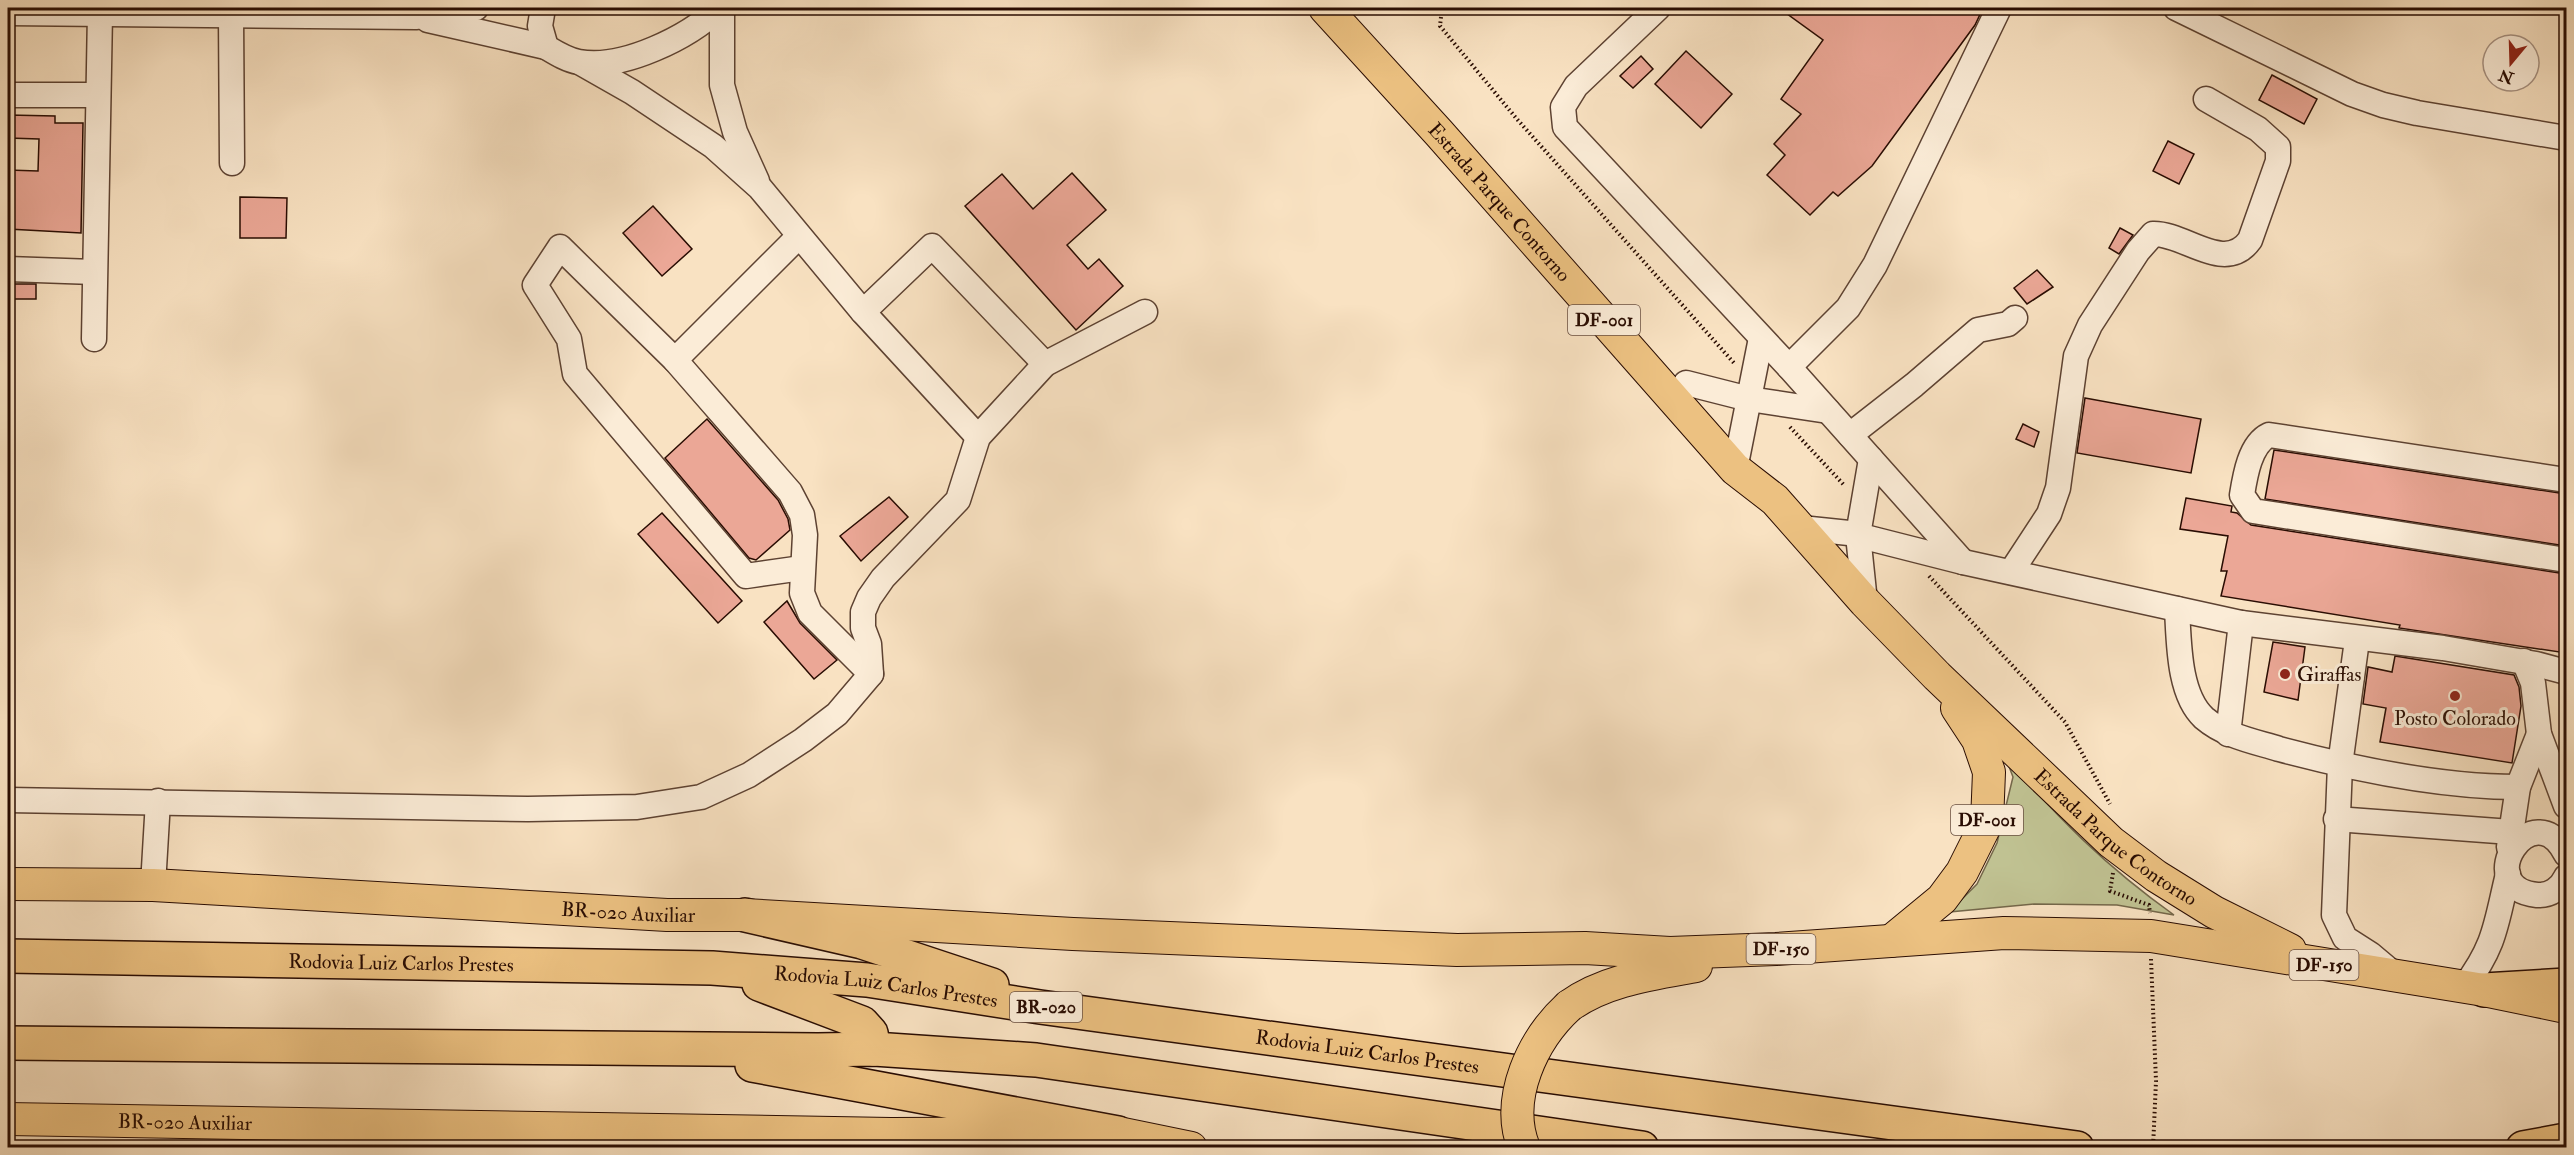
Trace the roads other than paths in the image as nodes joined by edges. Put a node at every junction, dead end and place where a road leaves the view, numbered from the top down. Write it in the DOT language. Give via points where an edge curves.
graph roads {
  1 [pos="476,8"];
  2 [pos="543,8"];
  3 [pos="720,8"];
  4 [pos="1324,8"];
  5 [pos="1352,8"];
  6 [pos="1658,8"];
  7 [pos="1999,8"];
  8 [pos="2176,8"];
  9 [pos="38,10"];
  10 [pos="289,11"];
  11 [pos="8,13"];
  12 [pos="100,13"];
  13 [pos="231,15"];
  14 [pos="417,17"];
  15 [pos="546,46"];
  16 [pos="581,63"];
  17 [pos="8,94"];
  18 [pos="98,95"];
  19 [pos="2206,99"];
  20 [pos="2566,138"];
  21 [pos="232,163"];
  22 [pos="760,188"];
  23 [pos="799,236"];
  24 [pos="8,269"];
  25 [pos="94,272"];
  26 [pos="863,312"];
  27 [pos="1145,312"];
  28 [pos="2015,318"];
  29 [pos="1761,338"];
  30 [pos="94,339"];
  31 [pos="675,360"];
  32 [pos="1045,364"];
  33 [pos="1789,367"];
  34 [pos="1686,383"];
  35 [pos="1749,399"];
  36 [pos="1828,411"];
  37 [pos="1850,435"];
  38 [pos="978,437"];
  39 [pos="1737,459"];
  40 [pos="1871,459"];
  41 [pos="2566,480"];
  42 [pos="1801,528"];
  43 [pos="1858,535"];
  44 [pos="2566,560"];
  45 [pos="1963,562"];
  46 [pos="802,568"];
  47 [pos="2011,572"];
  48 [pos="1865,602"];
  49 [pos="2177,609"];
  50 [pos="2241,623"];
  51 [pos="2356,639"];
  52 [pos="2524,662"];
  53 [pos="2566,672"];
  54 [pos="871,674"];
  55 [pos="1937,676"];
  56 [pos="2229,734"];
  57 [pos="2539,734"];
  58 [pos="2340,765"];
  59 [pos="2518,787"];
  60 [pos="8,800"];
  61 [pos="158,801"];
  62 [pos="2566,806"];
  63 [pos="2336,819"];
  64 [pos="2509,853"];
  65 [pos="2566,854"];
  66 [pos="8,884"];
  67 [pos="153,885"];
  68 [pos="2563,889"];
  69 [pos="745,915"];
  70 [pos="1891,941"];
  71 [pos="1776,949"];
  72 [pos="1670,953"];
  73 [pos="8,956"];
  74 [pos="2317,964"];
  75 [pos="711,968"];
  76 [pos="2395,975"];
  77 [pos="2474,989"];
  78 [pos="2560,1002"];
  79 [pos="1040,1006"];
  80 [pos="1558,1006"];
  81 [pos="8,1042"];
  82 [pos="659,1048"];
  83 [pos="874,1049"];
  84 [pos="8,1119"];
  85 [pos="1118,1133"];
  86 [pos="2566,1140"];
  87 [pos="1191,1148"];
  88 [pos="1508,1148"];
  89 [pos="1524,1148"];
  90 [pos="1642,1148"];
  91 [pos="2077,1148"];
  92 [pos="2523,1148"];
  1 -- 14 [label="street"];
  2 -- 15 [label="street" via="540,26"];
  3 -- 16 [label="street" via="672,42 635,56"];
  3 -- 22 [label="street" via="722,85 735,132"];
  4 -- 39 [label="main road, Estrada Parque Contorno / DF-001"];
  5 -- 34 [label="main road, Estrada Parque Contorno / DF-001"];
  6 -- 29 [label="street" via="1575,86 1563,107 1565,127"];
  7 -- 33 [label="street" via="1875,265 1848,308"];
  8 -- 20 [label="street" via="2352,94 2383,105"];
  9 -- 11 [label="street"];
  9 -- 12 [label="street"];
  10 -- 13 [label="street"];
  10 -- 14 [label="street"];
  12 -- 13 [label="street"];
  12 -- 18 [label="street"];
  13 -- 21 [label="street"];
  14 -- 15 [label="street"];
  15 -- 16 [label="street"];
  16 -- 22 [label="street" via="713,146"];
  17 -- 18 [label="street"];
  18 -- 25 [label="street"];
  19 -- 47 [label="street" via="2258,129 2278,147 2278,160 2250,240 2244,249 2228,255 2153,234 2138,251 2090,325 2076,356 2058,488 2049,514"];
  22 -- 23 [label="street"];
  23 -- 26 [label="street"];
  23 -- 31 [label="street"];
  24 -- 25 [label="street"];
  25 -- 30 [label="street"];
  26 -- 32 [label="street" via="932,246"];
  26 -- 38 [label="street"];
  27 -- 32 [label="street"];
  28 -- 37 [label="street" via="2008,324 1978,330"];
  29 -- 33 [label="street"];
  29 -- 35 [label="street"];
  31 -- 46 [label="street" via="790,492 802,515"];
  31 -- 46 [label="street" via="560,247 535,285 569,339 575,374 746,576"];
  32 -- 38 [label="street"];
  33 -- 36 [label="street"];
  34 -- 35 [label="street"];
  34 -- 39 [label="main road, Estrada Parque Contorno / DF-001"];
  35 -- 36 [label="street"];
  35 -- 39 [label="street"];
  36 -- 37 [label="street"];
  37 -- 40 [label="street"];
  38 -- 54 [label="street" via="958,500 883,578 869,598 863,612 863,628 869,644"];
  39 -- 42 [label="main road, Estrada Parque Contorno / DF-001"];
  40 -- 43 [label="street"];
  40 -- 45 [label="street"];
  41 -- 44 [label="street" via="2269,435 2260,439 2253,453 2242,495 2253,511"];
  42 -- 43 [label="street"];
  42 -- 48 [label="main road, Estrada Parque Contorno / DF-001"];
  43 -- 45 [label="street"];
  43 -- 48 [label="street"];
  45 -- 47 [label="street"];
  46 -- 54 [label="street" via="802,593 810,613"];
  47 -- 49 [label="street"];
  48 -- 55 [label="main road, Estrada Parque Contorno / DF-001"];
  49 -- 50 [label="street"];
  49 -- 56 [label="street" via="2181,667 2188,693 2202,717"];
  50 -- 51 [label="street"];
  50 -- 56 [label="street"];
  51 -- 52 [label="street"];
  51 -- 58 [label="street"];
  52 -- 53 [label="street"];
  52 -- 57 [label="street" via="2533,684"];
  54 -- 61 [label="street" via="837,714 803,740 748,775 701,797 637,807 528,809"];
  55 -- 70 [label="main road, Estrada Parque Contorno / DF-001" via="1978,740 1989,772 1987,822 1962,872 1942,899"];
  55 -- 74 [label="main road, Estrada Parque Contorno / DF-001" via="2111,842 2214,912"];
  56 -- 58 [label="street"];
  57 -- 59 [label="street"];
  57 -- 62 [label="street"];
  58 -- 59 [label="street"];
  58 -- 63 [label="street"];
  59 -- 64 [label="street"];
  60 -- 61 [label="street"];
  61 -- 67 [label="street"];
  63 -- 64 [label="street"];
  63 -- 76 [label="street" via="2334,915 2345,938"];
  64 -- 65 [label="street" via="2517,840 2532,834 2548,835 2561,844"];
  64 -- 68 [label="street" via="2515,886 2527,894 2542,896"];
  64 -- 77 [label="street" via="2494,940"];
  66 -- 67 [label="main road, BR-020 Auxiliar"];
  67 -- 69 [label="main road, BR-020 Auxiliar" via="655,914"];
  69 -- 72 [label="main road, BR-020 Auxiliar" via="1457,950 1585,948"];
  69 -- 79 [label="highway" via="898,952"];
  70 -- 71 [label="main road, DF-150"];
  70 -- 74 [label="main road, DF-150" via="2004,933 2151,936"];
  71 -- 72 [label="main road, DF-150"];
  71 -- 80 [label="main road" via="1620,982"];
  72 -- 80 [label="main road, DF-150" via="1610,968 1581,981"];
  73 -- 75 [label="highway, Rodovia Luiz Carlos Prestes / BR-020"];
  74 -- 76 [label="main road, DF-150"];
  75 -- 79 [label="highway, Rodovia Luiz Carlos Prestes / BR-020" via="867,980"];
  75 -- 83 [label="highway" via="862,1023 871,1033"];
  76 -- 77 [label="main road, DF-150"];
  77 -- 78 [label="highway"];
  79 -- 91 [label="highway, Rodovia Luiz Carlos Prestes / BR-020"];
  80 -- 88 [label="main road, DF-150" via="1530,1027 1509,1076 1504,1105"];
  80 -- 89 [label="main road, bridge" via="1528,1063 1521,1087 1518,1114"];
  81 -- 82 [label="highway"];
  82 -- 83 [label="highway"];
  82 -- 85 [label="highway"];
  83 -- 90 [label="highway" via="1036,1060"];
  84 -- 85 [label="main road, BR-020 Auxiliar" via="891,1134"];
  85 -- 87 [label="main road, BR-020 Auxiliar"];
  86 -- 92 [label="highway"];
}
